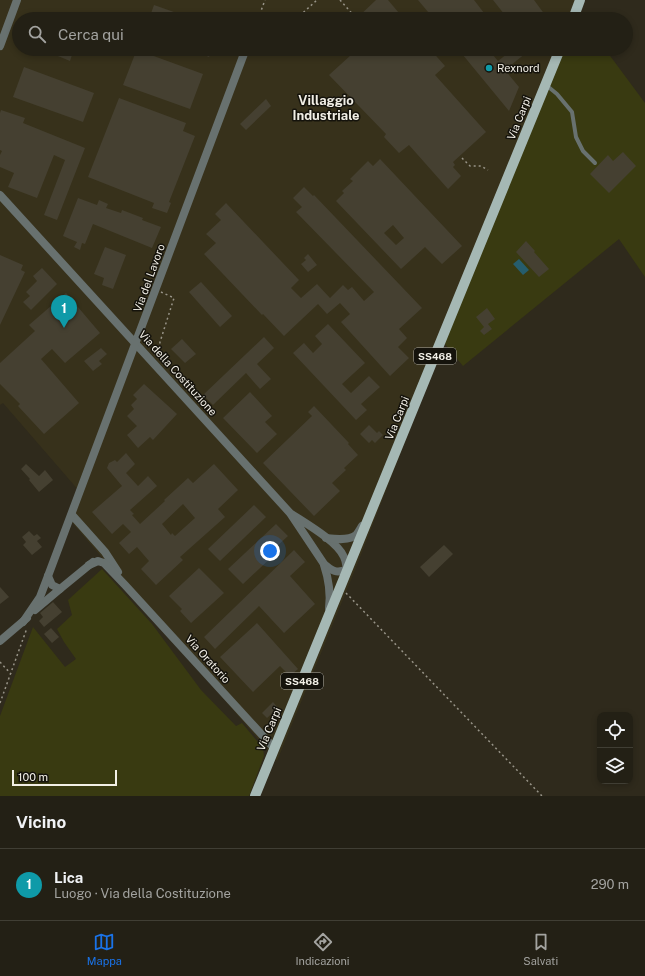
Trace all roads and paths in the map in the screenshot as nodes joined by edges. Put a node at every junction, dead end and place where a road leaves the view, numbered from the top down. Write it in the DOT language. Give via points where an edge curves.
graph roads {
  1 [pos="17,0"];
  2 [pos="265,0"];
  3 [pos="316,0"];
  4 [pos="340,0"];
  5 [pos="580,0"];
  6 [pos="13,12"];
  7 [pos="261,12"];
  8 [pos="303,12"];
  9 [pos="351,12"];
  10 [pos="576,12"];
  11 [pos="12,14"];
  12 [pos="0,46"];
  13 [pos="244,56"];
  14 [pos="557,56"];
  15 [pos="546,85"];
  16 [pos="462,158"];
  17 [pos="595,163"];
  18 [pos="488,170"];
  19 [pos="0,195"];
  20 [pos="161,292"];
  21 [pos="136,343"];
  22 [pos="164,365"];
  23 [pos="290,513"];
  24 [pos="370,514"];
  25 [pos="72,515"];
  26 [pos="326,538"];
  27 [pos="105,552"];
  28 [pos="324,564"];
  29 [pos="89,565"];
  30 [pos="346,569"];
  31 [pos="48,576"];
  32 [pos="125,585"];
  33 [pos="340,586"];
  34 [pos="60,589"];
  35 [pos="329,613"];
  36 [pos="25,624"];
  37 [pos="0,641"];
  38 [pos="0,662"];
  39 [pos="11,674"];
  40 [pos="0,704"];
  41 [pos="274,748"];
  42 [pos="255,796"];
  43 [pos="542,796"];
  1 -- 6 [label="street"];
  2 -- 7 [label="path"];
  3 -- 8 [label="path"];
  4 -- 9 [label="path"];
  5 -- 10 [label="main road"];
  11 -- 12 [label="street"];
  13 -- 21 [label="street, Via del Lavoro"];
  14 -- 15 [label="main road, Via Carpi / SS468"];
  15 -- 17 [label="lane" via="572,112 576,137 583,151"];
  15 -- 24 [label="main road, Via Carpi / SS468"];
  16 -- 18 [label="path" via="470,166 481,166"];
  19 -- 21 [label="street, Via della Costituzione"];
  20 -- 22 [label="path" via="174,298 160,342 159,355"];
  21 -- 23 [label="street, Via della Costituzione"];
  21 -- 25 [label="street, Via del Lavoro"];
  23 -- 26 [label="street, Via della Costituzione"];
  23 -- 28 [label="street, Via della Costituzione"];
  24 -- 26 [label="street" via="353,537"];
  24 -- 30 [label="main road, Via Carpi / SS468"];
  25 -- 27 [label="street, Via Oratorio"];
  25 -- 31 [label="street"];
  26 -- 30 [label="street, Via della Costituzione" via="344,555"];
  27 -- 29 [label="street"];
  27 -- 32 [label="street, Via Oratorio"];
  28 -- 30 [label="street" via="335,572"];
  28 -- 35 [label="street, Via della Costituzione" via="329,582"];
  29 -- 32 [label="street, Via Oratorio" via="98,561 104,564"];
  29 -- 34 [label="street"];
  30 -- 33 [label="main road, Via Carpi / SS468"];
  31 -- 34 [label="street" via="52,585"];
  31 -- 36 [label="street"];
  32 -- 41 [label="street, Via Oratorio"];
  33 -- 35 [label="main road, Via Carpi / SS468"];
  33 -- 43 [label="path"];
  34 -- 36 [label="street" via="40,605"];
  35 -- 41 [label="main road, Via Carpi / SS468"];
  36 -- 37 [label="street"];
  36 -- 39 [label="path"];
  38 -- 39 [label="path"];
  39 -- 40 [label="path"];
  41 -- 42 [label="main road, Via Carpi / SS468"];
}
